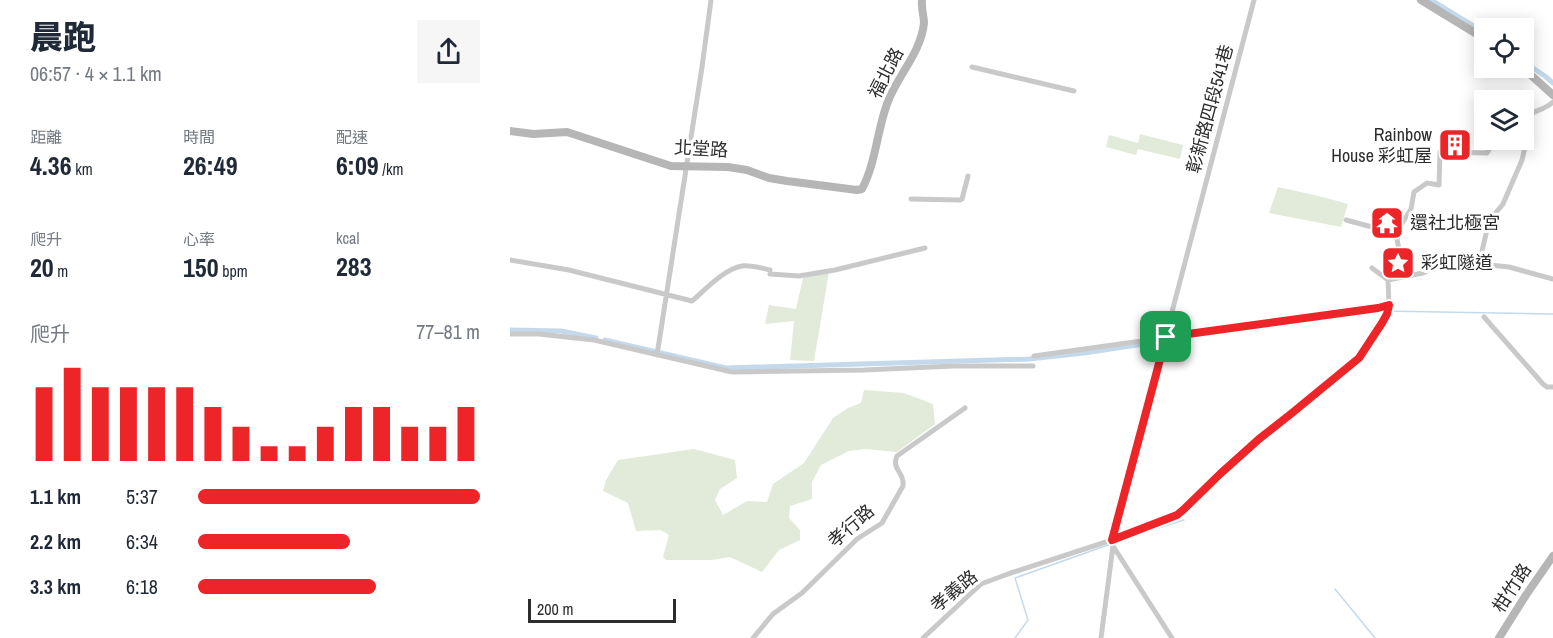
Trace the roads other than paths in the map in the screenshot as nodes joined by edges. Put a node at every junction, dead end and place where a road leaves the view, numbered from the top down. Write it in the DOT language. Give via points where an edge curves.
graph roads {
  1 [pos="711,0"];
  2 [pos="922,0"];
  3 [pos="1254,0"];
  4 [pos="1420,0"];
  5 [pos="1474,32"];
  6 [pos="972,67"];
  7 [pos="1534,78"];
  8 [pos="1074,91"];
  9 [pos="1553,94"];
  10 [pos="1553,102"];
  11 [pos="1534,112"];
  12 [pos="510,131"];
  13 [pos="1489,150"];
  14 [pos="1524,150"];
  15 [pos="872,160"];
  16 [pos="686,166"];
  17 [pos="968,176"];
  18 [pos="911,199"];
  19 [pos="1346,220"];
  20 [pos="1372,227"];
  21 [pos="925,249"];
  22 [pos="510,260"];
  23 [pos="1479,264"];
  24 [pos="1372,268"];
  25 [pos="1404,277"];
  26 [pos="1553,279"];
  27 [pos="1388,280"];
  28 [pos="666,295"];
  29 [pos="1389,305"];
  30 [pos="1484,317"];
  31 [pos="510,333"];
  32 [pos="1166,337"];
  33 [pos="657,355"];
  34 [pos="1034,356"];
  35 [pos="1033,366"];
  36 [pos="1553,387"];
  37 [pos="965,408"];
  38 [pos="1113,543"];
  39 [pos="1553,556"];
  40 [pos="753,638"];
  41 [pos="923,638"];
  42 [pos="1101,638"];
  43 [pos="1172,638"];
  44 [pos="1499,638"];
  1 -- 16 [label="street"];
  2 -- 15 [label="street, 福北路" via="924,23 917,49 886,105"];
  3 -- 32 [label="street, 彰新路四段541巷"];
  4 -- 5 [label="street"];
  6 -- 8 [label="street"];
  7 -- 9 [label="street"];
  10 -- 11 [label="street"];
  12 -- 16 [label="street, 北堂路" via="567,132 671,166"];
  13 -- 25 [label="street" via="1440,152 1439,185 1427,183 1414,192 1411,209 1401,225 1397,239"];
  14 -- 23 [label="street" via="1503,204 1490,221"];
  15 -- 16 [label="street, 北堂路" via="866,182 857,190 770,178 728,166"];
  16 -- 28 [label="street"];
  17 -- 18 [label="street" via="960,200"];
  19 -- 20 [label="street"];
  21 -- 28 [label="street" via="799,276 744,266 727,271 692,301"];
  22 -- 28 [label="street" via="569,270"];
  23 -- 25 [label="street" via="1441,265"];
  23 -- 26 [label="street" via="1509,267"];
  24 -- 27 [label="street"];
  25 -- 27 [label="street"];
  27 -- 29 [label="street"];
  28 -- 33 [label="street"];
  29 -- 32 [label="street"];
  29 -- 38 [label="street, 孝義路" via="1359,358 1259,439 1183,510"];
  30 -- 36 [label="street" via="1542,384"];
  31 -- 33 [label="street" via="594,340"];
  32 -- 34 [label="street"];
  32 -- 38 [label="street, 彰新路四段541巷"];
  33 -- 35 [label="street" via="732,372"];
  37 -- 40 [label="street, 孝行路" via="897,456 895,465 904,479 903,486 882,523 857,539 802,593 773,614"];
  38 -- 41 [label="street, 孝義路" via="981,584"];
  38 -- 42 [label="street, 彰新路四段541巷"];
  38 -- 43 [label="street"];
  39 -- 44 [label="street, 柑竹路"];
}
